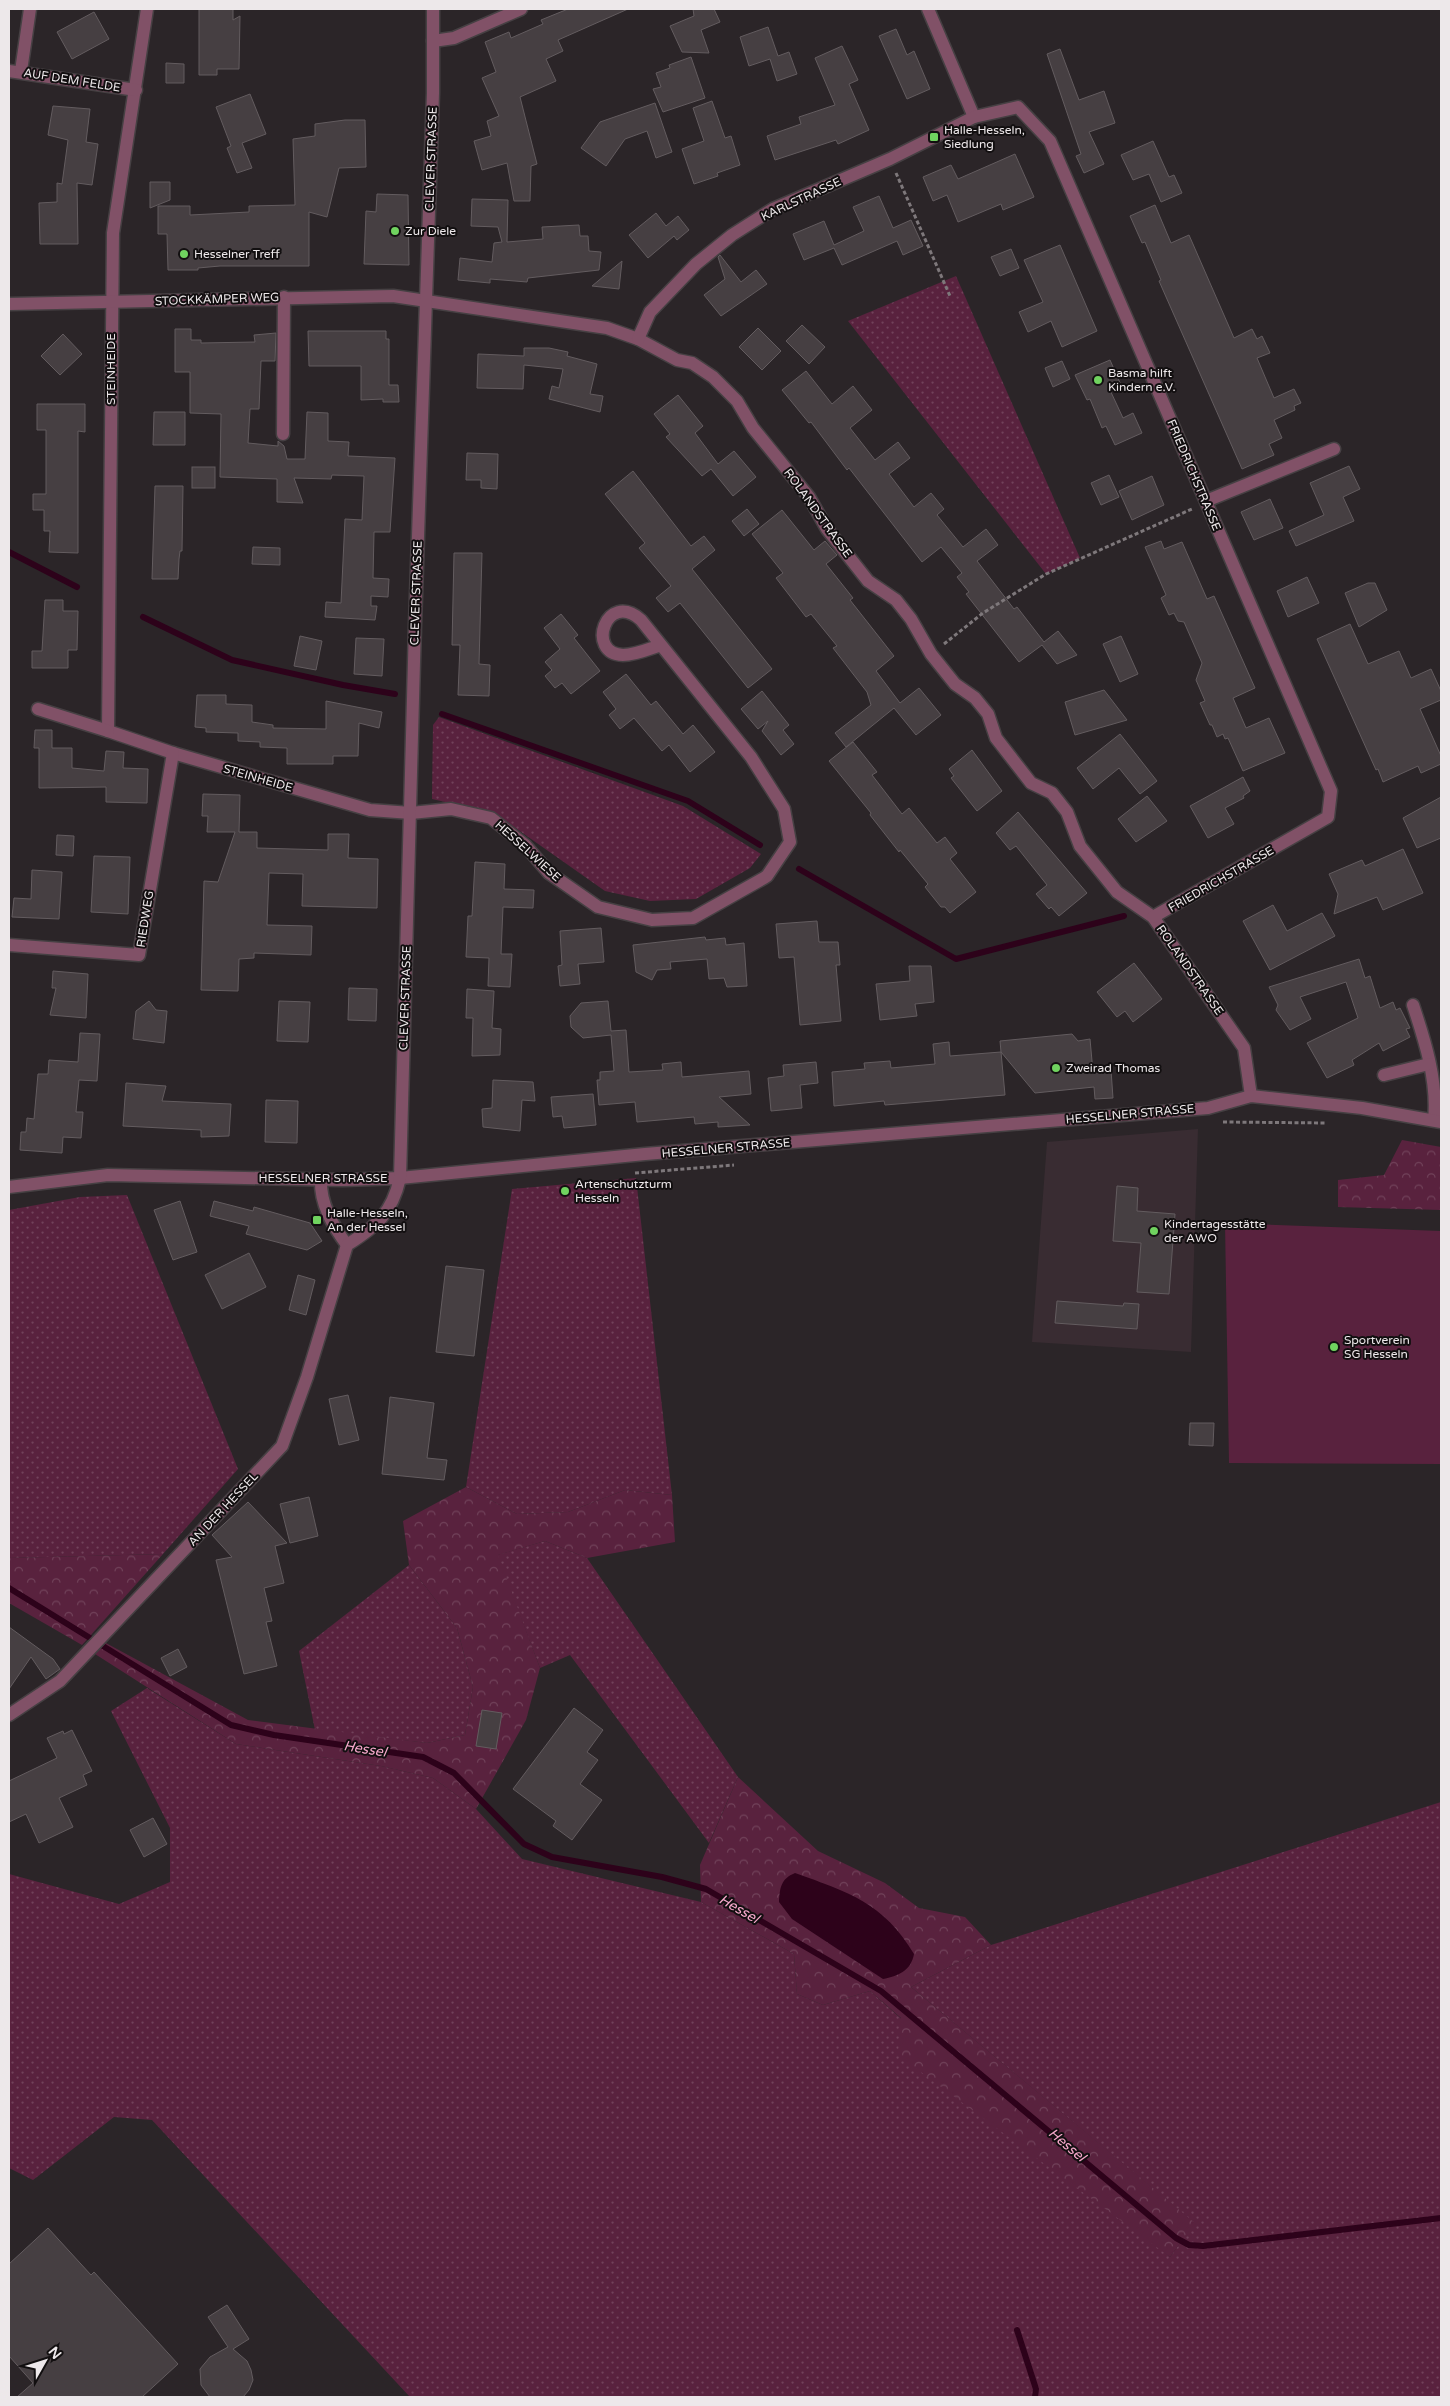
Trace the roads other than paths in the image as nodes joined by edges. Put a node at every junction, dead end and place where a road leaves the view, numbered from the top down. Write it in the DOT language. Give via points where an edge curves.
graph roads {
  1 [pos="30,9"];
  2 [pos="147,9"];
  3 [pos="433,9"];
  4 [pos="521,9"];
  5 [pos="928,9"];
  6 [pos="433,42"];
  7 [pos="15,71"];
  8 [pos="136,90"];
  9 [pos="974,117"];
  10 [pos="284,297"];
  11 [pos="426,301"];
  12 [pos="111,302"];
  13 [pos="9,304"];
  14 [pos="638,339"];
  15 [pos="283,434"];
  16 [pos="1334,449"];
  17 [pos="1206,502"];
  18 [pos="661,645"];
  19 [pos="38,710"];
  20 [pos="108,731"];
  21 [pos="172,753"];
  22 [pos="411,812"];
  23 [pos="1153,917"];
  24 [pos="9,945"];
  25 [pos="1413,1005"];
  26 [pos="1428,1064"];
  27 [pos="1384,1075"];
  28 [pos="1251,1096"];
  29 [pos="1437,1121"];
  30 [pos="400,1178"];
  31 [pos="321,1180"];
  32 [pos="9,1187"];
  33 [pos="347,1244"];
  34 [pos="9,1715"];
  1 -- 7 [label="street"];
  2 -- 8 [label="street, STEINHEIDE"];
  3 -- 6 [label="street, CLEVER STRASSE"];
  4 -- 6 [label="street" via="454,38"];
  5 -- 9 [label="street"];
  6 -- 11 [label="street, CLEVER STRASSE"];
  7 -- 8 [label="street, AUF DEM FELDE"];
  8 -- 12 [label="street, STEINHEIDE" via="113,233"];
  9 -- 14 [label="street, KARLSTRASSE" via="890,159 773,209 732,235 696,264 650,312"];
  9 -- 17 [label="street, FRIEDRICHSTRASSE" via="1018,107 1050,141"];
  10 -- 11 [label="street, STOCKKÄMPER WEG" via="393,296"];
  10 -- 12 [label="street, STOCKKÄMPER WEG"];
  10 -- 15 [label="street"];
  11 -- 14 [label="street, ROLANDSTRASSE" via="606,328"];
  11 -- 22 [label="street, CLEVER STRASSE"];
  12 -- 13 [label="street, STOCKKÄMPER WEG"];
  12 -- 20 [label="street, STEINHEIDE"];
  14 -- 23 [label="street, ROLANDSTRASSE" via="678,360 692,363 727,389 753,428 809,497 827,529 868,580 896,600 955,684 976,698 988,714 996,738 1031,783 1052,793 1068,812 1080,846 1117,892"];
  16 -- 17 [label="street"];
  17 -- 23 [label="street, FRIEDRICHSTRASSE" via="1332,791 1328,817"];
  18 -- 18 [label="street, HESSELWIESE" via="630,654 617,654 611,652 603,641 603,627 617,613 630,613 641,620"];
  18 -- 22 [label="street, HESSELWIESE" via="752,756 784,809 790,842 767,876 693,918 652,920 598,907 550,873 525,845 491,818 451,809"];
  19 -- 20 [label="street, STEINHEIDE"];
  20 -- 21 [label="street, STEINHEIDE"];
  21 -- 22 [label="street, STEINHEIDE" via="370,810"];
  21 -- 24 [label="street, RIEDWEG" via="140,954"];
  22 -- 30 [label="street, CLEVER STRASSE"];
  23 -- 28 [label="street, ROLANDSTRASSE" via="1244,1048"];
  25 -- 26 [label="street"];
  26 -- 27 [label="street"];
  26 -- 29 [label="street"];
  28 -- 29 [label="street, HESSELNER STRASSE" via="1362,1108"];
  28 -- 30 [label="street, HESSELNER STRASSE" via="1208,1108 645,1154"];
  30 -- 31 [label="street, HESSELNER STRASSE"];
  30 -- 33 [label="street" via="392,1202 374,1228"];
  31 -- 32 [label="street, HESSELNER STRASSE" via="108,1174"];
  31 -- 33 [label="street" via="320,1190 332,1224"];
  33 -- 34 [label="street, AN DER HESSEL" via="307,1377 282,1446 60,1681"];
}
